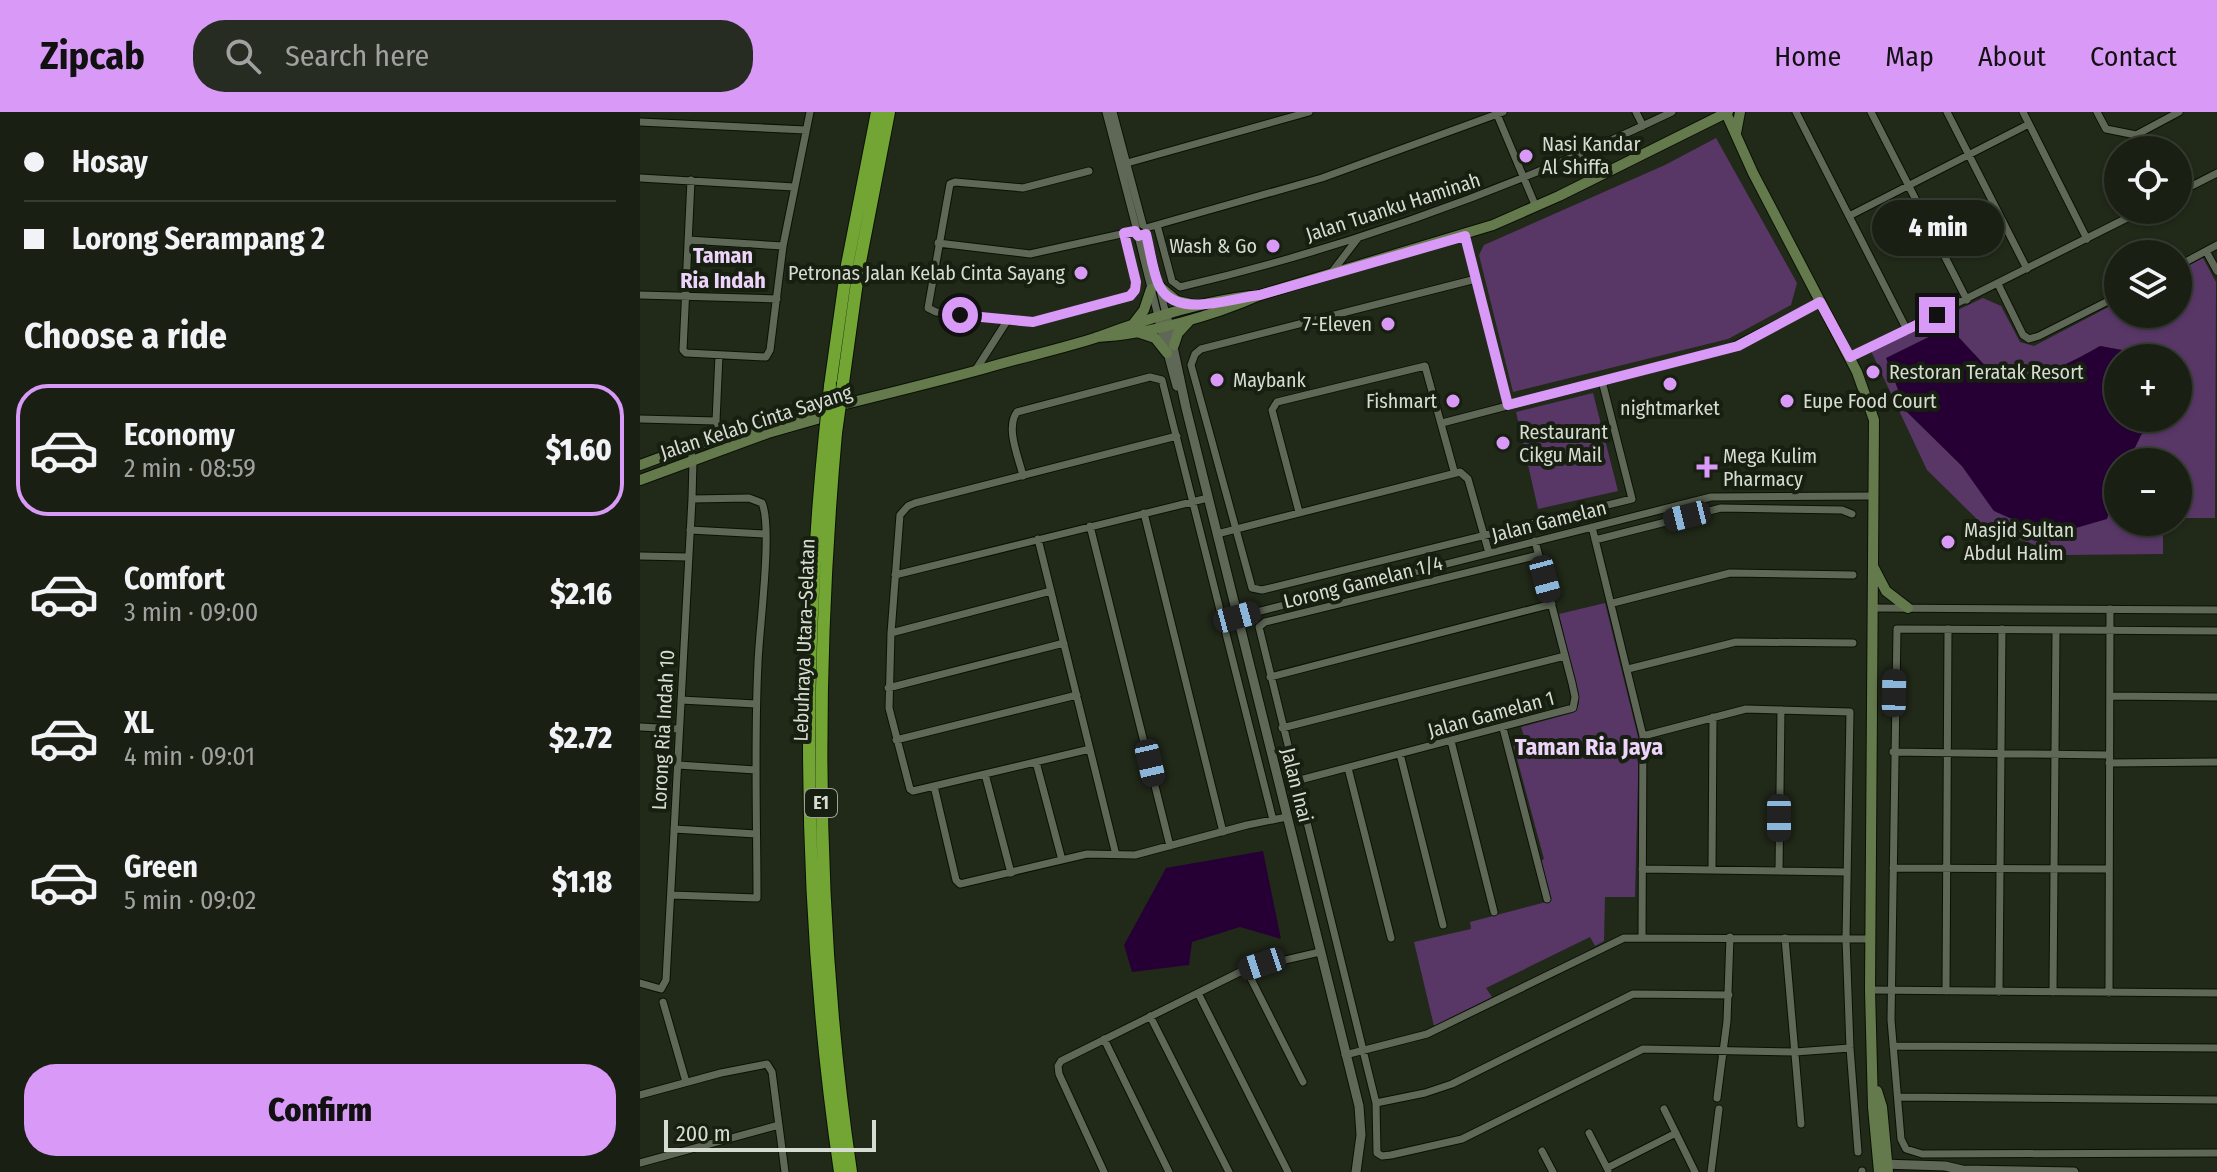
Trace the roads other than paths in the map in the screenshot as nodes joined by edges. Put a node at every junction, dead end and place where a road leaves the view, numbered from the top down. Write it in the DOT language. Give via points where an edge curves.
graph roads {
  1 [pos="810,112"];
  2 [pos="877,112"];
  3 [pos="889,112"];
  4 [pos="1106,112"];
  5 [pos="1113,112"];
  6 [pos="1309,112"];
  7 [pos="1636,112"];
  8 [pos="1672,112"];
  9 [pos="1740,112"];
  10 [pos="1796,112"];
  11 [pos="1871,112"];
  12 [pos="1947,112"];
  13 [pos="2023,112"];
  14 [pos="2097,112"];
  15 [pos="2179,112"];
  16 [pos="1499,113"];
  17 [pos="1727,113"];
  18 [pos="2169,114"];
  19 [pos="640,122"];
  20 [pos="2029,124"];
  21 [pos="1643,126"];
  22 [pos="1695,128"];
  23 [pos="806,130"];
  24 [pos="1736,138"];
  25 [pos="1969,155"];
  26 [pos="1124,164"];
  27 [pos="1089,171"];
  28 [pos="2217,173"];
  29 [pos="640,178"];
  30 [pos="691,180"];
  31 [pos="1524,180"];
  32 [pos="1909,186"];
  33 [pos="2192,186"];
  34 [pos="794,187"];
  35 [pos="1536,207"];
  36 [pos="1849,216"];
  37 [pos="2116,224"];
  38 [pos="1157,225"];
  39 [pos="1141,230"];
  40 [pos="1124,233"];
  41 [pos="1465,236"];
  42 [pos="1358,238"];
  43 [pos="2087,239"];
  44 [pos="688,240"];
  45 [pos="938,243"];
  46 [pos="2217,245"];
  47 [pos="783,246"];
  48 [pos="2206,251"];
  49 [pos="2192,258"];
  50 [pos="2027,269"];
  51 [pos="2217,271"];
  52 [pos="1331,274"];
  53 [pos="1476,279"];
  54 [pos="1998,284"];
  55 [pos="1155,287"];
  56 [pos="640,295"];
  57 [pos="685,297"];
  58 [pos="777,299"];
  59 [pos="1967,300"];
  60 [pos="1820,302"];
  61 [pos="2104,303"];
  62 [pos="1202,310"];
  63 [pos="1163,320"];
  64 [pos="1007,321"];
  65 [pos="1135,327"];
  66 [pos="1907,330"];
  67 [pos="1170,349"];
  68 [pos="719,355"];
  69 [pos="1850,357"];
  70 [pos="975,371"];
  71 [pos="1602,381"];
  72 [pos="836,384"];
  73 [pos="882,397"];
  74 [pos="1508,405"];
  75 [pos="640,419"];
  76 [pos="716,421"];
  77 [pos="1442,423"];
  78 [pos="831,434"];
  79 [pos="1177,436"];
  80 [pos="724,438"];
  81 [pos="690,449"];
  82 [pos="693,460"];
  83 [pos="640,465"];
  84 [pos="1454,471"];
  85 [pos="1023,476"];
  86 [pos="640,480"];
  87 [pos="1874,496"];
  88 [pos="1208,498"];
  89 [pos="692,499"];
  90 [pos="1194,501"];
  91 [pos="1299,512"];
  92 [pos="1144,513"];
  93 [pos="1852,514"];
  94 [pos="1090,526"];
  95 [pos="1592,527"];
  96 [pos="1234,529"];
  97 [pos="690,530"];
  98 [pos="765,534"];
  99 [pos="1217,534"];
  100 [pos="1484,535"];
  101 [pos="1038,539"];
  102 [pos="1595,540"];
  103 [pos="1535,541"];
  104 [pos="1489,553"];
  105 [pos="1539,555"];
  106 [pos="640,556"];
  107 [pos="688,557"];
  108 [pos="1873,567"];
  109 [pos="895,575"];
  110 [pos="1853,575"];
  111 [pos="1051,591"];
  112 [pos="1613,603"];
  113 [pos="1552,604"];
  114 [pos="1872,608"];
  115 [pos="1908,608"];
  116 [pos="2110,609"];
  117 [pos="2217,610"];
  118 [pos="1237,617"];
  119 [pos="1948,629"];
  120 [pos="2002,629"];
  121 [pos="2056,630"];
  122 [pos="2110,630"];
  123 [pos="2217,631"];
  124 [pos="891,633"];
  125 [pos="1064,643"];
  126 [pos="1853,643"];
  127 [pos="1565,656"];
  128 [pos="1628,669"];
  129 [pos="1270,677"];
  130 [pos="888,688"];
  131 [pos="1077,695"];
  132 [pos="2110,696"];
  133 [pos="2217,697"];
  134 [pos="681,700"];
  135 [pos="756,704"];
  136 [pos="1781,710"];
  137 [pos="1713,717"];
  138 [pos="640,727"];
  139 [pos="1282,728"];
  140 [pos="1503,728"];
  141 [pos="679,729"];
  142 [pos="1643,736"];
  143 [pos="896,740"];
  144 [pos="1451,741"];
  145 [pos="1090,749"];
  146 [pos="1893,752"];
  147 [pos="1947,753"];
  148 [pos="2001,753"];
  149 [pos="1400,754"];
  150 [pos="2054,755"];
  151 [pos="2109,759"];
  152 [pos="1036,762"];
  153 [pos="2217,762"];
  154 [pos="678,765"];
  155 [pos="1348,768"];
  156 [pos="756,770"];
  157 [pos="985,774"];
  158 [pos="1296,781"];
  159 [pos="934,786"];
  160 [pos="1287,817"];
  161 [pos="1273,820"];
  162 [pos="674,829"];
  163 [pos="1223,832"];
  164 [pos="756,834"];
  165 [pos="1170,846"];
  166 [pos="1116,855"];
  167 [pos="1062,860"];
  168 [pos="1893,868"];
  169 [pos="1642,869"];
  170 [pos="1947,869"];
  171 [pos="2000,869"];
  172 [pos="2054,869"];
  173 [pos="2108,869"];
  174 [pos="1712,870"];
  175 [pos="1779,871"];
  176 [pos="1846,872"];
  177 [pos="1011,873"];
  178 [pos="671,895"];
  179 [pos="1547,899"];
  180 [pos="1494,912"];
  181 [pos="1443,925"];
  182 [pos="1642,936"];
  183 [pos="1730,937"];
  184 [pos="1391,938"];
  185 [pos="1785,938"];
  186 [pos="1846,939"];
  187 [pos="1869,939"];
  188 [pos="1320,952"];
  189 [pos="1246,969"];
  190 [pos="640,983"];
  191 [pos="1870,990"];
  192 [pos="1891,991"];
  193 [pos="1946,991"];
  194 [pos="1999,992"];
  195 [pos="2053,992"];
  196 [pos="1198,993"];
  197 [pos="2109,993"];
  198 [pos="2217,993"];
  199 [pos="1729,995"];
  200 [pos="663,1002"];
  201 [pos="1150,1016"];
  202 [pos="1104,1039"];
  203 [pos="1893,1046"];
  204 [pos="1850,1048"];
  205 [pos="2217,1048"];
  206 [pos="1723,1049"];
  207 [pos="1363,1051"];
  208 [pos="1795,1052"];
  209 [pos="1345,1055"];
  210 [pos="686,1082"];
  211 [pos="1303,1082"];
  212 [pos="640,1095"];
  213 [pos="1898,1097"];
  214 [pos="1717,1098"];
  215 [pos="2217,1100"];
  216 [pos="1376,1103"];
  217 [pos="1664,1109"];
  218 [pos="1719,1109"];
  219 [pos="1801,1124"];
  220 [pos="779,1125"];
  221 [pos="1589,1133"];
  222 [pos="1676,1133"];
  223 [pos="1542,1151"];
  224 [pos="1858,1152"];
  225 [pos="2217,1153"];
  226 [pos="640,1163"];
  227 [pos="1883,1168"];
  228 [pos="1608,1170"];
  229 [pos="1959,1171"];
  230 [pos="785,1172"];
  231 [pos="840,1172"];
  232 [pos="851,1172"];
  233 [pos="1104,1172"];
  234 [pos="1169,1172"];
  235 [pos="1229,1172"];
  236 [pos="1288,1172"];
  237 [pos="1356,1172"];
  238 [pos="1553,1172"];
  239 [pos="1695,1172"];
  240 [pos="1711,1172"];
  241 [pos="2074,1172"];
  1 -- 23 [label="street"];
  2 -- 72 [label="highway, Lebuhraya Utara–Selatan / E1" via="847,265"];
  3 -- 72 [label="highway, Lebuhraya Utara–Selatan / E1"];
  4 -- 26 [label="street"];
  5 -- 26 [label="street"];
  6 -- 26 [label="street"];
  7 -- 21 [label="street"];
  8 -- 21 [label="street, Jalan Tuanku Haminah"];
  9 -- 24 [label="main road"];
  10 -- 36 [label="street"];
  11 -- 32 [label="street"];
  12 -- 25 [label="street"];
  13 -- 20 [label="street"];
  14 -- 18 [label="street" via="2106,129 2136,135"];
  15 -- 18 [label="street"];
  16 -- 31 [label="street"];
  16 -- 38 [label="street" via="1322,178"];
  17 -- 22 [label="main road, Jalan Kelab Cinta Sayang"];
  17 -- 24 [label="main road"];
  19 -- 23 [label="street"];
  20 -- 25 [label="street"];
  20 -- 43 [label="street"];
  21 -- 31 [label="street, Jalan Tuanku Haminah"];
  22 -- 24 [label="main road" via="1719,125"];
  22 -- 35 [label="main road, Jalan Kelab Cinta Sayang"];
  23 -- 34 [label="street"];
  24 -- 60 [label="main road"];
  25 -- 32 [label="street"];
  25 -- 50 [label="street"];
  26 -- 39 [label="street"];
  27 -- 45 [label="street" via="1023,188 950,184"];
  28 -- 33 [label="street"];
  29 -- 30 [label="street"];
  30 -- 34 [label="street"];
  30 -- 44 [label="street"];
  31 -- 35 [label="street"];
  31 -- 42 [label="street, Jalan Tuanku Haminah"];
  32 -- 36 [label="street"];
  32 -- 59 [label="street"];
  34 -- 47 [label="street"];
  35 -- 41 [label="main road, Jalan Kelab Cinta Sayang"];
  36 -- 66 [label="street"];
  37 -- 43 [label="street"];
  38 -- 39 [label="street"];
  38 -- 42 [label="street, Jalan Tuanku Haminah" via="1172,281 1180,287"];
  39 -- 40 [label="street"];
  39 -- 55 [label="street"];
  40 -- 45 [label="street" via="1030,254"];
  40 -- 64 [label="street" via="1136,282 1130,296 1043,320"];
  41 -- 52 [label="main road, Jalan Kelab Cinta Sayang"];
  41 -- 53 [label="street"];
  42 -- 52 [label="street"];
  43 -- 50 [label="street"];
  44 -- 47 [label="street"];
  44 -- 57 [label="street"];
  45 -- 64 [label="street" via="930,310"];
  46 -- 48 [label="street"];
  47 -- 58 [label="street"];
  48 -- 49 [label="street"];
  48 -- 51 [label="street"];
  50 -- 54 [label="street"];
  52 -- 62 [label="main road, Jalan Kelab Cinta Sayang" via="1234,306"];
  53 -- 74 [label="street"];
  53 -- 96 [label="street" via="1197,351 1191,365"];
  54 -- 59 [label="street"];
  54 -- 61 [label="street" via="2029,339"];
  55 -- 62 [label="main road"];
  55 -- 63 [label="street"];
  55 -- 65 [label="main road"];
  56 -- 57 [label="street"];
  57 -- 58 [label="street"];
  57 -- 68 [label="street" via="683,350"];
  58 -- 68 [label="street" via="768,356"];
  59 -- 66 [label="street"];
  60 -- 69 [label="main road"];
  60 -- 71 [label="street" via="1738,346"];
  62 -- 63 [label="main road, Jalan Kelab Cinta Sayang"];
  62 -- 67 [label="main road" via="1186,323"];
  63 -- 65 [label="main road, Jalan Kelab Cinta Sayang"];
  63 -- 67 [label="street, Jalan Inai"];
  64 -- 70 [label="street"];
  65 -- 67 [label="main road"];
  65 -- 70 [label="main road, Jalan Kelab Cinta Sayang"];
  66 -- 69 [label="street"];
  67 -- 88 [label="street, Jalan Inai"];
  68 -- 76 [label="street"];
  69 -- 87 [label="main road" via="1874,420"];
  70 -- 73 [label="main road, Jalan Kelab Cinta Sayang"];
  71 -- 74 [label="street"];
  71 -- 100 [label="street" via="1632,499"];
  72 -- 78 [label="highway, Lebuhraya Utara–Selatan / E1, bridge"];
  73 -- 80 [label="main road, Jalan Kelab Cinta Sayang"];
  73 -- 82 [label="main road, Jalan Kelab Cinta Sayang"];
  74 -- 77 [label="street"];
  75 -- 76 [label="street"];
  76 -- 80 [label="street"];
  77 -- 84 [label="street"];
  77 -- 91 [label="street" via="1422,365 1277,402 1273,414"];
  78 -- 231 [label="highway, Lebuhraya Utara–Selatan / E1" via="814,558 808,758 817,972"];
  78 -- 232 [label="highway, Lebuhraya Utara–Selatan / E1" via="820,755 827,958"];
  79 -- 85 [label="street"];
  79 -- 85 [label="street" via="1164,384 1159,377 1150,377 1017,412 1011,423"];
  79 -- 90 [label="street"];
  80 -- 81 [label="main road, Jalan Kelab Cinta Sayang"];
  81 -- 82 [label="street, Lorong Ria Indah 10"];
  81 -- 83 [label="main road, Jalan Kelab Cinta Sayang"];
  82 -- 86 [label="main road, Jalan Kelab Cinta Sayang"];
  82 -- 89 [label="street, Lorong Ria Indah 10"];
  84 -- 91 [label="street"];
  84 -- 100 [label="street" via="1468,479"];
  85 -- 109 [label="street" via="908,506 899,520"];
  87 -- 95 [label="street, Jalan Gamelan" via="1724,495"];
  87 -- 108 [label="main road"];
  88 -- 90 [label="street"];
  88 -- 99 [label="street, Jalan Inai"];
  89 -- 97 [label="street, Lorong Ria Indah 10"];
  89 -- 98 [label="street" via="757,500 764,509"];
  90 -- 92 [label="street"];
  90 -- 161 [label="street"];
  91 -- 96 [label="street"];
  92 -- 94 [label="street"];
  92 -- 163 [label="street"];
  93 -- 102 [label="street" via="1721,508"];
  94 -- 101 [label="street"];
  94 -- 165 [label="street"];
  95 -- 102 [label="street"];
  95 -- 103 [label="street, Jalan Gamelan"];
  96 -- 99 [label="street"];
  96 -- 100 [label="street" via="1250,586 1257,591"];
  97 -- 98 [label="street"];
  97 -- 107 [label="street, Lorong Ria Indah 10"];
  98 -- 135 [label="street"];
  99 -- 118 [label="street, Jalan Inai"];
  100 -- 104 [label="street"];
  101 -- 109 [label="street"];
  101 -- 111 [label="street"];
  102 -- 112 [label="street"];
  103 -- 104 [label="street, Jalan Gamelan"];
  103 -- 105 [label="street, Jalan Gamelan 1"];
  104 -- 118 [label="street, Jalan Gamelan"];
  105 -- 113 [label="street, Jalan Gamelan 1"];
  105 -- 129 [label="street, Lorong Gamelan 1/4" via="1265,622 1258,630"];
  106 -- 107 [label="street"];
  107 -- 134 [label="street, Lorong Ria Indah 10"];
  108 -- 114 [label="main road"];
  108 -- 115 [label="main road" via="1886,591"];
  109 -- 124 [label="street"];
  110 -- 112 [label="street" via="1730,573"];
  111 -- 124 [label="street"];
  111 -- 125 [label="street"];
  112 -- 128 [label="street"];
  113 -- 127 [label="street, Jalan Gamelan 1"];
  113 -- 129 [label="street"];
  114 -- 115 [label="street"];
  114 -- 187 [label="main road"];
  115 -- 116 [label="street"];
  116 -- 117 [label="street"];
  116 -- 122 [label="street"];
  118 -- 160 [label="street, Jalan Inai"];
  119 -- 120 [label="street"];
  119 -- 146 [label="street" via="1896,632"];
  119 -- 147 [label="street"];
  120 -- 121 [label="street"];
  120 -- 148 [label="street"];
  121 -- 122 [label="street"];
  121 -- 150 [label="street"];
  122 -- 123 [label="street"];
  122 -- 132 [label="street"];
  124 -- 130 [label="street"];
  125 -- 130 [label="street"];
  125 -- 131 [label="street"];
  126 -- 128 [label="street" via="1736,642"];
  127 -- 139 [label="street"];
  127 -- 140 [label="street, Jalan Gamelan 1" via="1573,708"];
  128 -- 142 [label="street"];
  129 -- 139 [label="street, Lorong Gamelan 1/4"];
  130 -- 143 [label="street"];
  131 -- 143 [label="street"];
  131 -- 145 [label="street"];
  132 -- 133 [label="street"];
  132 -- 151 [label="street"];
  134 -- 135 [label="street"];
  134 -- 141 [label="street, Lorong Ria Indah 10"];
  135 -- 156 [label="street"];
  136 -- 137 [label="street" via="1746,709"];
  136 -- 175 [label="street"];
  136 -- 176 [label="street" via="1850,712"];
  137 -- 142 [label="street"];
  137 -- 174 [label="street"];
  138 -- 141 [label="street"];
  139 -- 158 [label="street, Lorong Gamelan 1/4"];
  140 -- 144 [label="street, Jalan Gamelan 1"];
  140 -- 179 [label="street"];
  141 -- 154 [label="street, Lorong Ria Indah 10"];
  142 -- 169 [label="street"];
  143 -- 159 [label="street" via="908,786 913,791"];
  144 -- 149 [label="street, Jalan Gamelan 1"];
  144 -- 180 [label="street"];
  145 -- 152 [label="street"];
  145 -- 166 [label="street"];
  146 -- 147 [label="street"];
  146 -- 168 [label="street"];
  147 -- 148 [label="street"];
  147 -- 170 [label="street"];
  148 -- 150 [label="street"];
  148 -- 171 [label="street"];
  149 -- 155 [label="street, Jalan Gamelan 1"];
  149 -- 181 [label="street"];
  150 -- 151 [label="street"];
  150 -- 172 [label="street"];
  151 -- 153 [label="street"];
  151 -- 173 [label="street"];
  152 -- 157 [label="street"];
  152 -- 167 [label="street"];
  154 -- 156 [label="street"];
  154 -- 162 [label="street, Lorong Ria Indah 10"];
  155 -- 158 [label="street, Jalan Gamelan 1"];
  155 -- 184 [label="street"];
  156 -- 164 [label="street"];
  157 -- 159 [label="street"];
  157 -- 177 [label="street"];
  158 -- 207 [label="street, Lorong Gamelan 1/4"];
  159 -- 177 [label="street" via="956,880 960,884"];
  160 -- 161 [label="street"];
  160 -- 188 [label="street, Jalan Inai"];
  161 -- 163 [label="street"];
  162 -- 164 [label="street"];
  162 -- 178 [label="street, Lorong Ria Indah 10"];
  163 -- 165 [label="street"];
  164 -- 178 [label="street" via="757,898"];
  165 -- 166 [label="street"];
  166 -- 167 [label="street"];
  167 -- 177 [label="street"];
  168 -- 170 [label="street"];
  168 -- 192 [label="street"];
  169 -- 174 [label="street"];
  169 -- 182 [label="street"];
  170 -- 171 [label="street"];
  170 -- 193 [label="street"];
  171 -- 172 [label="street"];
  171 -- 194 [label="street"];
  172 -- 173 [label="street"];
  172 -- 195 [label="street"];
  173 -- 197 [label="street"];
  174 -- 175 [label="street"];
  175 -- 176 [label="street"];
  176 -- 186 [label="street"];
  178 -- 190 [label="street, Lorong Ria Indah 10" via="665,985 658,989"];
  182 -- 183 [label="street"];
  182 -- 207 [label="street" via="1620,939 1427,1034"];
  183 -- 185 [label="street"];
  183 -- 199 [label="street"];
  185 -- 186 [label="street"];
  185 -- 208 [label="street"];
  186 -- 187 [label="street"];
  186 -- 204 [label="street"];
  187 -- 191 [label="main road"];
  188 -- 189 [label="street"];
  188 -- 209 [label="street, Jalan Inai"];
  189 -- 196 [label="street"];
  189 -- 211 [label="street"];
  191 -- 192 [label="street"];
  191 -- 227 [label="main road"];
  192 -- 193 [label="street"];
  192 -- 203 [label="street"];
  193 -- 194 [label="street"];
  194 -- 195 [label="street"];
  195 -- 197 [label="street"];
  196 -- 201 [label="street"];
  196 -- 236 [label="street"];
  197 -- 198 [label="street"];
  199 -- 206 [label="street"];
  199 -- 216 [label="street" via="1633,994 1452,1084"];
  200 -- 210 [label="street"];
  201 -- 202 [label="street"];
  201 -- 235 [label="street"];
  202 -- 233 [label="street" via="1061,1061 1058,1069"];
  202 -- 234 [label="street"];
  203 -- 205 [label="street"];
  203 -- 213 [label="street"];
  204 -- 208 [label="street"];
  204 -- 224 [label="street"];
  206 -- 208 [label="street"];
  206 -- 214 [label="street"];
  206 -- 216 [label="street, Lorong Gamelan 1/4" via="1643,1049 1462,1139 1391,1155 1377,1153"];
  207 -- 209 [label="street"];
  207 -- 216 [label="street, Lorong Gamelan 1/4"];
  208 -- 219 [label="street"];
  209 -- 237 [label="street, Jalan Inai" via="1360,1117"];
  210 -- 212 [label="street"];
  210 -- 220 [label="street" via="767,1064"];
  213 -- 215 [label="street"];
  213 -- 225 [label="street" via="1901,1144 1922,1154"];
  217 -- 222 [label="street"];
  218 -- 240 [label="street"];
  220 -- 226 [label="street"];
  220 -- 230 [label="street"];
  221 -- 228 [label="street"];
  222 -- 228 [label="street"];
  222 -- 239 [label="street"];
  223 -- 238 [label="street"];
  227 -- 229 [label="street" via="1945,1166"];
  229 -- 241 [label="street"];
}
